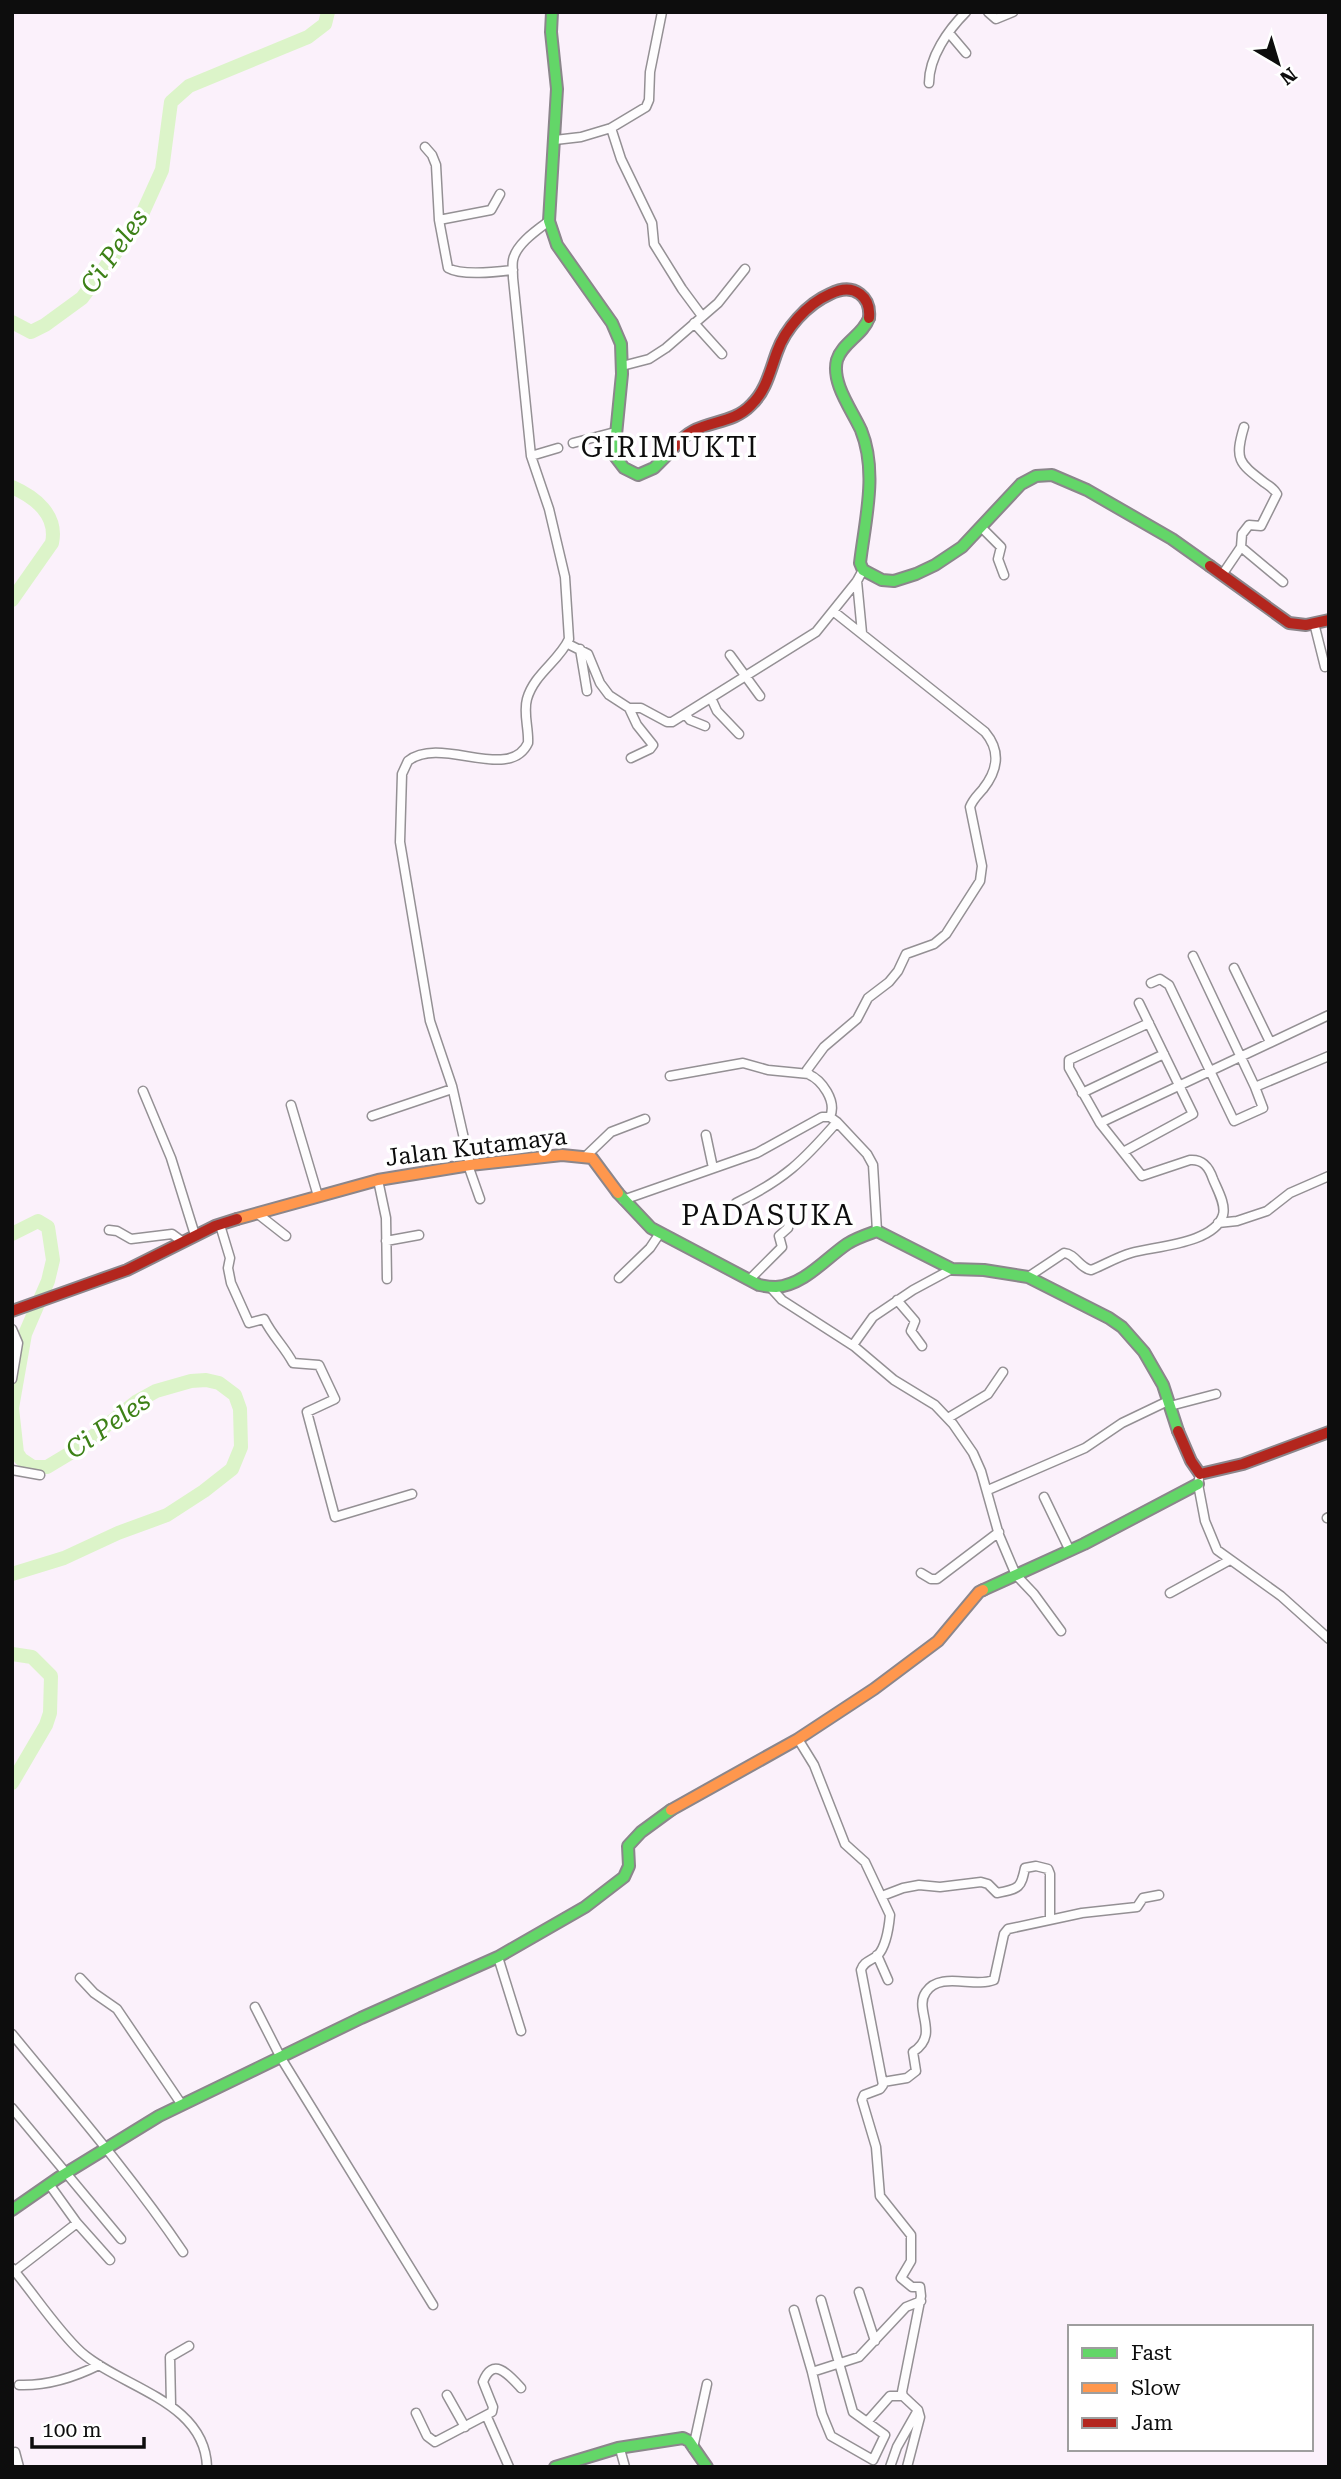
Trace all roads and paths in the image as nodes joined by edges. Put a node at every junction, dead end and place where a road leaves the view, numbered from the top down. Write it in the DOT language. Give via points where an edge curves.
graph roads {
  1 [pos="552,12"];
  2 [pos="662,12"];
  3 [pos="966,12"];
  4 [pos="988,12"];
  5 [pos="1013,12"];
  6 [pos="948,33"];
  7 [pos="966,53"];
  8 [pos="929,83"];
  9 [pos="611,128"];
  10 [pos="555,140"];
  11 [pos="425,147"];
  12 [pos="500,194"];
  13 [pos="439,220"];
  14 [pos="549,221"];
  15 [pos="745,269"];
  16 [pos="513,270"];
  17 [pos="702,316"];
  18 [pos="694,323"];
  19 [pos="722,354"];
  20 [pos="622,366"];
  21 [pos="1244,427"];
  22 [pos="615,432"];
  23 [pos="573,443"];
  24 [pos="558,448"];
  25 [pos="531,456"];
  26 [pos="981,527"];
  27 [pos="1241,547"];
  28 [pos="863,570"];
  29 [pos="1004,575"];
  30 [pos="1222,575"];
  31 [pos="857,581"];
  32 [pos="1283,582"];
  33 [pos="833,611"];
  34 [pos="1329,621"];
  35 [pos="1314,623"];
  36 [pos="862,633"];
  37 [pos="568,643"];
  38 [pos="580,649"];
  39 [pos="730,655"];
  40 [pos="1325,667"];
  41 [pos="746,677"];
  42 [pos="587,691"];
  43 [pos="760,696"];
  44 [pos="711,698"];
  45 [pos="629,708"];
  46 [pos="685,714"];
  47 [pos="705,726"];
  48 [pos="739,734"];
  49 [pos="631,758"];
  50 [pos="1193,956"];
  51 [pos="1234,968"];
  52 [pos="1151,984"];
  53 [pos="1139,1003"];
  54 [pos="1329,1015"];
  55 [pos="1149,1023"];
  56 [pos="1270,1042"];
  57 [pos="1164,1054"];
  58 [pos="1240,1056"];
  59 [pos="1329,1056"];
  60 [pos="1210,1071"];
  61 [pos="809,1074"];
  62 [pos="670,1076"];
  63 [pos="1179,1085"];
  64 [pos="1255,1087"];
  65 [pos="453,1089"];
  66 [pos="143,1091"];
  67 [pos="1082,1093"];
  68 [pos="291,1105"];
  69 [pos="372,1116"];
  70 [pos="646,1119"];
  71 [pos="834,1119"];
  72 [pos="1100,1123"];
  73 [pos="706,1135"];
  74 [pos="1123,1152"];
  75 [pos="586,1156"];
  76 [pos="469,1165"];
  77 [pos="713,1168"];
  78 [pos="1329,1176"];
  79 [pos="378,1180"];
  80 [pos="318,1196"];
  81 [pos="480,1199"];
  82 [pos="623,1200"];
  83 [pos="736,1203"];
  84 [pos="258,1214"];
  85 [pos="789,1222"];
  86 [pos="1218,1223"];
  87 [pos="220,1225"];
  88 [pos="109,1230"];
  89 [pos="877,1231"];
  90 [pos="660,1233"];
  91 [pos="195,1235"];
  92 [pos="419,1235"];
  93 [pos="286,1236"];
  94 [pos="386,1241"];
  95 [pos="183,1242"];
  96 [pos="952,1269"];
  97 [pos="1028,1277"];
  98 [pos="619,1278"];
  99 [pos="387,1279"];
  100 [pos="749,1280"];
  101 [pos="772,1289"];
  102 [pos="898,1300"];
  103 [pos="12,1311"];
  104 [pos="12,1329"];
  105 [pos="853,1345"];
  106 [pos="922,1346"];
  107 [pos="1003,1371"];
  108 [pos="12,1379"];
  109 [pos="1216,1394"];
  110 [pos="1169,1404"];
  111 [pos="948,1418"];
  112 [pos="1329,1432"];
  113 [pos="12,1470"];
  114 [pos="40,1475"];
  115 [pos="1199,1479"];
  116 [pos="988,1490"];
  117 [pos="412,1494"];
  118 [pos="1044,1497"];
  119 [pos="999,1532"];
  120 [pos="1070,1550"];
  121 [pos="1230,1560"];
  122 [pos="921,1573"];
  123 [pos="1016,1575"];
  124 [pos="1170,1593"];
  125 [pos="1061,1631"];
  126 [pos="1329,1639"];
  127 [pos="798,1739"];
  128 [pos="1159,1895"];
  129 [pos="882,1896"];
  130 [pos="1050,1919"];
  131 [pos="877,1955"];
  132 [pos="498,1957"];
  133 [pos="80,1978"];
  134 [pos="888,1980"];
  135 [pos="255,2007"];
  136 [pos="521,2031"];
  137 [pos="12,2034"];
  138 [pos="281,2058"];
  139 [pos="883,2082"];
  140 [pos="182,2105"];
  141 [pos="12,2108"];
  142 [pos="107,2147"];
  143 [pos="66,2173"];
  144 [pos="49,2184"];
  145 [pos="12,2210"];
  146 [pos="77,2223"];
  147 [pos="121,2239"];
  148 [pos="183,2252"];
  149 [pos="110,2260"];
  150 [pos="14,2270"];
  151 [pos="859,2291"];
  152 [pos="821,2300"];
  153 [pos="920,2301"];
  154 [pos="433,2305"];
  155 [pos="794,2309"];
  156 [pos="875,2341"];
  157 [pos="189,2346"];
  158 [pos="839,2362"];
  159 [pos="99,2365"];
  160 [pos="812,2372"];
  161 [pos="707,2384"];
  162 [pos="19,2385"];
  163 [pos="521,2388"];
  164 [pos="447,2395"];
  165 [pos="905,2399"];
  166 [pos="171,2405"];
  167 [pos="918,2410"];
  168 [pos="416,2413"];
  169 [pos="487,2417"];
  170 [pos="867,2422"];
  171 [pos="465,2427"];
  172 [pos="693,2448"];
  173 [pos="620,2449"];
  174 [pos="15,2452"];
  175 [pos="578,2463"];
  176 [pos="19,2467"];
  177 [pos="207,2467"];
  178 [pos="509,2467"];
  179 [pos="555,2467"];
  180 [pos="625,2467"];
  181 [pos="707,2467"];
  182 [pos="890,2467"];
  183 [pos="907,2467"];
  1 -- 10 [label="main road" via="558,89"];
  2 -- 9 [label="street" via="647,104"];
  3 -- 6 [label="street"];
  4 -- 5 [label="street" via="996,19"];
  6 -- 7 [label="street"];
  6 -- 8 [label="street" via="930,66"];
  9 -- 10 [label="street"];
  9 -- 17 [label="street" via="626,173 652,223 654,244"];
  10 -- 14 [label="main road"];
  11 -- 13 [label="street" via="436,165"];
  12 -- 13 [label="street" via="491,210"];
  13 -- 16 [label="street" via="450,269"];
  14 -- 16 [label="street" via="516,253"];
  14 -- 20 [label="main road" via="557,245 616,330"];
  15 -- 17 [label="street"];
  16 -- 25 [label="street"];
  17 -- 18 [label="street"];
  18 -- 19 [label="street"];
  18 -- 20 [label="street" via="649,359"];
  20 -- 22 [label="main road"];
  21 -- 27 [label="street" via="1238,447 1242,465 1277,493 1261,526 1250,525 1244,531"];
  22 -- 23 [label="street"];
  22 -- 28 [label="main road" via="617,460 633,474 651,472 686,435 737,415 756,402 780,345 808,309 834,291 849,288 859,292 869,317 840,351 836,364 867,451"];
  24 -- 25 [label="street"];
  25 -- 37 [label="street" via="565,577"];
  26 -- 28 [label="main road" via="951,556 916,574 887,581"];
  26 -- 29 [label="street" via="1001,547 998,559"];
  26 -- 30 [label="main road" via="1021,484 1036,476 1052,475 1172,539"];
  27 -- 30 [label="street"];
  27 -- 32 [label="street"];
  28 -- 31 [label="street"];
  30 -- 35 [label="main road" via="1289,623"];
  31 -- 33 [label="street"];
  31 -- 36 [label="street"];
  33 -- 36 [label="street"];
  33 -- 41 [label="street" via="816,632"];
  34 -- 35 [label="main road"];
  35 -- 40 [label="street"];
  36 -- 61 [label="street" via="985,733 994,744 996,763 970,807 982,872 977,888 941,939 905,956 889,982 864,1002 856,1020 824,1047 807,1070"];
  37 -- 38 [label="street"];
  37 -- 65 [label="street" via="528,697 528,743 518,755 492,760 437,752 416,756 403,768 400,842 430,1021"];
  38 -- 42 [label="street"];
  38 -- 45 [label="street" via="588,654 605,691"];
  39 -- 41 [label="street"];
  41 -- 43 [label="street"];
  41 -- 44 [label="street"];
  44 -- 46 [label="street"];
  44 -- 48 [label="street"];
  45 -- 46 [label="street" via="641,708 667,722"];
  45 -- 49 [label="street" via="653,745"];
  46 -- 47 [label="street"];
  50 -- 58 [label="street"];
  51 -- 56 [label="street"];
  52 -- 60 [label="street" via="1160,979 1169,985"];
  53 -- 55 [label="street"];
  54 -- 56 [label="street"];
  55 -- 57 [label="street"];
  55 -- 67 [label="street" via="1069,1060"];
  56 -- 58 [label="street"];
  57 -- 63 [label="street"];
  57 -- 67 [label="street"];
  58 -- 60 [label="street"];
  58 -- 64 [label="street"];
  59 -- 64 [label="street"];
  60 -- 63 [label="street"];
  60 -- 64 [label="street" via="1234,1121 1263,1109"];
  61 -- 62 [label="street" via="739,1063"];
  61 -- 71 [label="street" via="825,1087"];
  63 -- 72 [label="street"];
  63 -- 74 [label="street" via="1192,1116"];
  65 -- 69 [label="street"];
  65 -- 76 [label="street"];
  66 -- 91 [label="street" via="171,1158"];
  67 -- 72 [label="street"];
  68 -- 80 [label="street"];
  70 -- 75 [label="street" via="611,1132"];
  71 -- 77 [label="street" via="822,1117 757,1153"];
  71 -- 83 [label="street" via="805,1158 784,1176"];
  71 -- 89 [label="street" via="873,1165"];
  72 -- 74 [label="street"];
  73 -- 77 [label="street"];
  74 -- 86 [label="street" via="1144,1177 1190,1160 1202,1163 1210,1171 1223,1207"];
  75 -- 76 [label="main road, Jalan Kutamaya"];
  75 -- 82 [label="main road, Jalan Kutamaya" via="603,1170"];
  76 -- 79 [label="main road, Jalan Kutamaya"];
  76 -- 81 [label="street"];
  77 -- 82 [label="street"];
  78 -- 86 [label="street" via="1290,1193 1267,1211"];
  79 -- 80 [label="main road, Jalan Kutamaya"];
  79 -- 94 [label="street"];
  80 -- 84 [label="main road, Jalan Kutamaya"];
  82 -- 90 [label="main road, Jalan Kutamaya"];
  84 -- 87 [label="main road, Jalan Kutamaya"];
  84 -- 93 [label="street"];
  85 -- 100 [label="street" via="779,1236 781,1248"];
  86 -- 97 [label="street" via="1189,1241 1129,1253 1091,1270 1064,1254"];
  87 -- 91 [label="main road, Jalan Kutamaya"];
  87 -- 117 [label="street" via="230,1258 231,1283 249,1323 264,1319 293,1363 319,1365 335,1399 307,1412 335,1517"];
  88 -- 95 [label="street" via="131,1238 172,1234"];
  89 -- 96 [label="main road"];
  89 -- 101 [label="main road" via="849,1240 790,1285"];
  90 -- 98 [label="street"];
  90 -- 100 [label="main road, Jalan Kutamaya"];
  91 -- 95 [label="main road, Jalan Kutamaya"];
  92 -- 94 [label="street"];
  94 -- 99 [label="street"];
  95 -- 103 [label="main road, Jalan Kutamaya" via="127,1270"];
  96 -- 97 [label="main road"];
  96 -- 102 [label="street"];
  97 -- 110 [label="main road" via="1122,1327 1151,1363"];
  100 -- 101 [label="main road, Jalan Kutamaya"];
  101 -- 105 [label="street"];
  102 -- 105 [label="street" via="873,1317"];
  102 -- 106 [label="street" via="915,1321 911,1331"];
  104 -- 108 [label="street" via="18,1343"];
  105 -- 111 [label="street"];
  107 -- 111 [label="street" via="988,1394"];
  109 -- 110 [label="street"];
  110 -- 115 [label="main road"];
  110 -- 116 [label="street" via="1122,1423 1085,1448"];
  111 -- 116 [label="street" via="973,1453"];
  112 -- 115 [label="main road"];
  113 -- 114 [label="street"];
  115 -- 120 [label="main road"];
  115 -- 121 [label="street" via="1214,1546"];
  116 -- 119 [label="street"];
  118 -- 120 [label="street"];
  119 -- 122 [label="street" via="937,1579"];
  119 -- 123 [label="street"];
  120 -- 123 [label="main road"];
  121 -- 124 [label="street"];
  121 -- 126 [label="street" via="1281,1596"];
  123 -- 125 [label="street"];
  123 -- 127 [label="main road" via="979,1592 927,1650"];
  127 -- 129 [label="street" via="814,1765 845,1844 864,1862"];
  127 -- 132 [label="main road" via="680,1803 628,1846 625,1877 585,1907"];
  128 -- 130 [label="street" via="1143,1898 1135,1908"];
  129 -- 130 [label="street" via="919,1885 981,1882 997,1893 1005,1892 1018,1887 1025,1868 1036,1866 1050,1874"];
  129 -- 131 [label="street" via="890,1915"];
  130 -- 139 [label="street" via="1006,1930 994,1980 931,1985 922,1997 927,2031 913,2052 916,2071"];
  131 -- 134 [label="street"];
  131 -- 139 [label="street" via="860,1970"];
  132 -- 136 [label="street"];
  132 -- 138 [label="main road"];
  133 -- 140 [label="street" via="117,2010"];
  135 -- 138 [label="street"];
  137 -- 142 [label="street"];
  138 -- 140 [label="main road"];
  138 -- 154 [label="street"];
  139 -- 153 [label="street" via="882,2088 862,2100 876,2147 880,2196 911,2235 912,2261 902,2280 920,2287"];
  140 -- 142 [label="main road"];
  141 -- 143 [label="street"];
  142 -- 143 [label="main road"];
  142 -- 148 [label="street"];
  143 -- 144 [label="main road"];
  143 -- 147 [label="street"];
  144 -- 145 [label="main road"];
  144 -- 146 [label="street"];
  146 -- 149 [label="street"];
  146 -- 150 [label="street"];
  150 -- 159 [label="street" via="78,2349"];
  151 -- 156 [label="street"];
  152 -- 158 [label="street"];
  153 -- 156 [label="street" via="906,2307"];
  153 -- 165 [label="street"];
  155 -- 160 [label="street"];
  156 -- 158 [label="street" via="859,2357"];
  157 -- 166 [label="street" via="170,2357"];
  158 -- 160 [label="street"];
  158 -- 170 [label="street" via="853,2412"];
  159 -- 162 [label="street" via="61,2381"];
  159 -- 166 [label="street"];
  160 -- 170 [label="street" via="828,2432 873,2460 885,2435"];
  161 -- 172 [label="street"];
  163 -- 169 [label="street" via="504,2369 487,2375 484,2387 493,2409"];
  164 -- 171 [label="street"];
  165 -- 167 [label="street"];
  165 -- 170 [label="street" via="890,2396"];
  166 -- 177 [label="street" via="203,2444"];
  167 -- 182 [label="street"];
  167 -- 183 [label="street"];
  168 -- 171 [label="street" via="433,2443"];
  169 -- 171 [label="street"];
  169 -- 178 [label="street"];
  172 -- 173 [label="main road" via="683,2438"];
  172 -- 181 [label="main road"];
  173 -- 175 [label="main road"];
  173 -- 180 [label="street"];
  174 -- 176 [label="street"];
  175 -- 179 [label="main road"];
}
